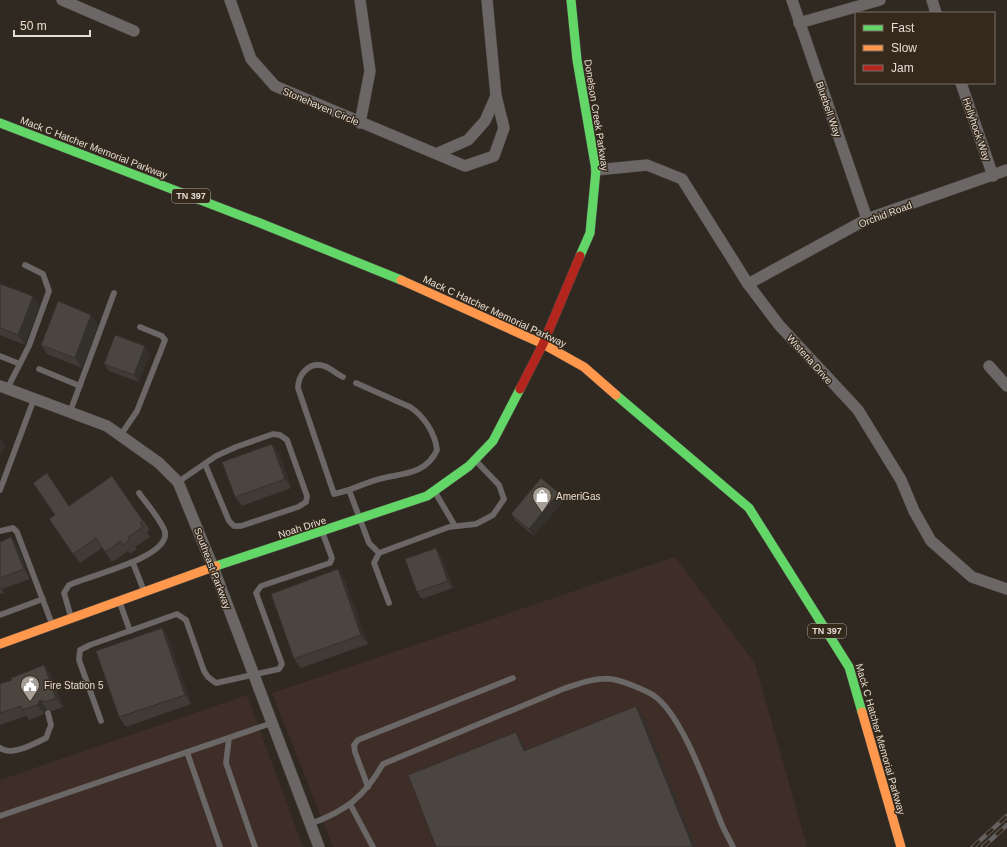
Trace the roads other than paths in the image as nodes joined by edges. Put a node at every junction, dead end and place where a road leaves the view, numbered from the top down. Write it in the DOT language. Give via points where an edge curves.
graph roads {
  1 [pos="62,0"];
  2 [pos="230,0"];
  3 [pos="360,0"];
  4 [pos="487,0"];
  5 [pos="571,0"];
  6 [pos="792,0"];
  7 [pos="880,0"];
  8 [pos="932,0"];
  9 [pos="936,12"];
  10 [pos="799,23"];
  11 [pos="134,31"];
  12 [pos="961,84"];
  13 [pos="496,96"];
  14 [pos="0,123"];
  15 [pos="360,123"];
  16 [pos="438,153"];
  17 [pos="596,170"];
  18 [pos="1007,170"];
  19 [pos="993,176"];
  20 [pos="867,219"];
  21 [pos="25,265"];
  22 [pos="748,284"];
  23 [pos="114,293"];
  24 [pos="140,327"];
  25 [pos="543,344"];
  26 [pos="0,356"];
  27 [pos="20,364"];
  28 [pos="989,366"];
  29 [pos="38,369"];
  30 [pos="343,377"];
  31 [pos="356,383"];
  32 [pos="80,386"];
  33 [pos="1007,386"];
  34 [pos="3,387"];
  35 [pos="34,399"];
  36 [pos="70,412"];
  37 [pos="120,436"];
  38 [pos="475,460"];
  39 [pos="205,464"];
  40 [pos="178,482"];
  41 [pos="0,490"];
  42 [pos="349,490"];
  43 [pos="434,490"];
  44 [pos="139,493"];
  45 [pos="360,520"];
  46 [pos="456,526"];
  47 [pos="0,531"];
  48 [pos="322,532"];
  49 [pos="379,553"];
  50 [pos="133,563"];
  51 [pos="213,567"];
  52 [pos="1007,589"];
  53 [pos="145,592"];
  54 [pos="43,600"];
  55 [pos="120,602"];
  56 [pos="389,603"];
  57 [pos="0,615"];
  58 [pos="72,619"];
  59 [pos="53,626"];
  60 [pos="130,631"];
  61 [pos="0,644"];
  62 [pos="254,675"];
  63 [pos="513,678"];
  64 [pos="48,713"];
  65 [pos="101,721"];
  66 [pos="272,723"];
  67 [pos="229,738"];
  68 [pos="0,748"];
  69 [pos="187,752"];
  70 [pos="368,787"];
  71 [pos="350,804"];
  72 [pos="0,816"];
  73 [pos="310,824"];
  74 [pos="900,844"];
  75 [pos="220,847"];
  76 [pos="255,847"];
  77 [pos="319,847"];
  78 [pos="373,847"];
  79 [pos="733,847"];
  1 -- 11 [label="street"];
  2 -- 15 [label="street, Stonehaven Circle" via="251,59 275,86"];
  3 -- 15 [label="street" via="370,71"];
  4 -- 13 [label="street, Stonehaven Circle"];
  5 -- 17 [label="main road, Donelson Creek Parkway" via="577,60"];
  6 -- 10 [label="street, Bluebell Way"];
  7 -- 10 [label="street"];
  8 -- 9 [label="street"];
  10 -- 20 [label="street, Bluebell Way"];
  12 -- 19 [label="street, Hollyhock Way"];
  13 -- 16 [label="street, Stonehaven Circle" via="485,121 468,140"];
  13 -- 16 [label="street, Stonehaven Circle" via="504,128 494,156 465,166"];
  14 -- 25 [label="main road, Mack C Hatcher Memorial Parkway / TN 397" via="274,228 411,284"];
  15 -- 16 [label="street, Stonehaven Circle"];
  17 -- 22 [label="street, Wisteria Drive" via="646,165 682,179"];
  17 -- 25 [label="main road, Donelson Creek Parkway" via="590,233"];
  18 -- 19 [label="street, Orchid Road"];
  19 -- 20 [label="street, Orchid Road"];
  20 -- 22 [label="street, Orchid Road"];
  21 -- 27 [label="lane" via="43,274 49,290"];
  22 -- 52 [label="street, Wisteria Drive" via="779,325 858,410 900,480 931,541 972,577"];
  23 -- 32 [label="lane"];
  24 -- 37 [label="lane" via="162,336 165,340 137,411"];
  25 -- 38 [label="main road, Noah Drive" via="493,441"];
  25 -- 74 [label="main road, Mack C Hatcher Memorial Parkway / TN 397" via="584,367 749,508 849,667"];
  26 -- 27 [label="lane"];
  27 -- 34 [label="lane"];
  28 -- 33 [label="street"];
  29 -- 32 [label="lane"];
  30 -- 42 [label="lane" via="317,364 302,373 298,380 298,388 334,494"];
  31 -- 42 [label="lane" via="410,406 418,412 430,428 437,450 430,460 415,471"];
  32 -- 36 [label="lane"];
  34 -- 35 [label="street, Southeast Parkway"];
  35 -- 36 [label="street, Southeast Parkway"];
  35 -- 41 [label="lane"];
  36 -- 37 [label="street, Southeast Parkway" via="107,426"];
  37 -- 40 [label="street, Southeast Parkway" via="159,463"];
  38 -- 43 [label="main road, Noah Drive"];
  38 -- 46 [label="lane" via="499,485 504,499 493,515 476,524"];
  39 -- 39 [label="lane" via="236,447 273,434 280,435 287,440 307,496 306,502 284,512 234,526 229,521"];
  39 -- 40 [label="lane"];
  40 -- 51 [label="street, Southeast Parkway"];
  42 -- 45 [label="lane"];
  43 -- 45 [label="main road, Noah Drive" via="427,496"];
  43 -- 46 [label="lane"];
  44 -- 50 [label="lane" via="161,524 165,539 162,544"];
  45 -- 48 [label="main road, Noah Drive"];
  45 -- 49 [label="lane" via="370,543"];
  46 -- 49 [label="lane"];
  47 -- 54 [label="lane" via="13,528 17,532"];
  48 -- 51 [label="main road, Noah Drive"];
  48 -- 62 [label="lane" via="332,558 330,563 261,586 256,593 282,664 279,669"];
  49 -- 56 [label="lane" via="374,563"];
  50 -- 53 [label="lane"];
  50 -- 58 [label="lane" via="69,585 64,594"];
  51 -- 53 [label="main road, Noah Drive"];
  51 -- 62 [label="street, Southeast Parkway"];
  53 -- 55 [label="main road, Noah Drive"];
  54 -- 57 [label="lane"];
  54 -- 59 [label="lane"];
  55 -- 58 [label="main road, Noah Drive"];
  55 -- 60 [label="lane"];
  58 -- 59 [label="main road, Noah Drive"];
  59 -- 61 [label="main road, Noah Drive"];
  60 -- 62 [label="lane" via="177,614 186,620 208,677 216,683"];
  60 -- 65 [label="lane" via="80,650 79,660"];
  62 -- 66 [label="street, Southeast Parkway"];
  63 -- 70 [label="lane" via="358,740 354,745 355,752"];
  64 -- 68 [label="lane" via="51,726 46,738 17,750"];
  66 -- 67 [label="lane"];
  66 -- 73 [label="street, Southeast Parkway"];
  67 -- 69 [label="lane"];
  67 -- 76 [label="lane" via="226,763"];
  69 -- 72 [label="lane"];
  69 -- 75 [label="lane"];
  70 -- 71 [label="lane"];
  70 -- 79 [label="lane" via="383,764 563,689 590,680 611,679 654,695 664,706 680,729 699,766 720,822"];
  71 -- 73 [label="lane" via="335,815"];
  71 -- 78 [label="lane"];
  73 -- 77 [label="street, Southeast Parkway"];
}
